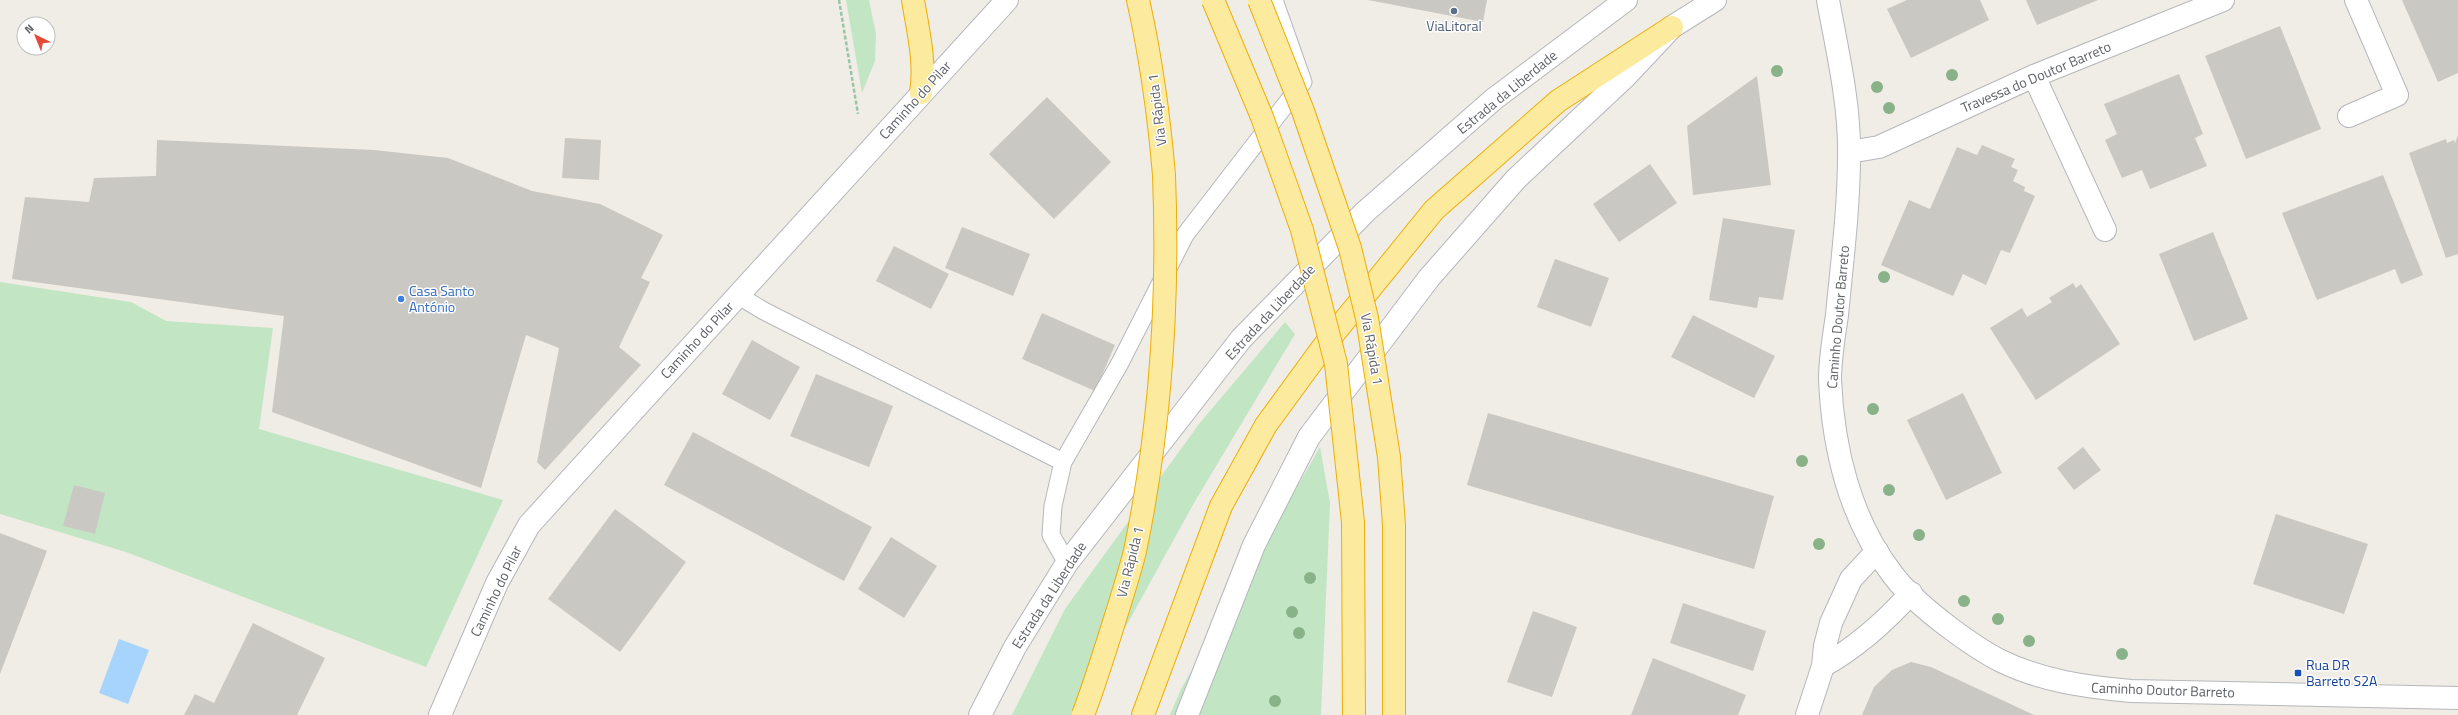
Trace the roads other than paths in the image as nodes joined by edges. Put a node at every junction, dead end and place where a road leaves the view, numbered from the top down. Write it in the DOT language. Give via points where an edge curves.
graph roads {
  1 [pos="913,0"];
  2 [pos="1007,0"];
  3 [pos="1138,0"];
  4 [pos="1213,0"];
  5 [pos="1259,0"];
  6 [pos="1274,0"];
  7 [pos="1626,0"];
  8 [pos="1715,0"];
  9 [pos="1828,0"];
  10 [pos="2223,0"];
  11 [pos="2356,0"];
  12 [pos="1672,27"];
  13 [pos="2034,76"];
  14 [pos="921,93"];
  15 [pos="2349,116"];
  16 [pos="1849,152"];
  17 [pos="2105,230"];
  18 [pos="739,296"];
  19 [pos="1063,462"];
  20 [pos="1876,551"];
  21 [pos="1067,563"];
  22 [pos="1911,593"];
  23 [pos="1823,666"];
  24 [pos="2458,698"];
  25 [pos="440,715"];
  26 [pos="980,715"];
  27 [pos="1084,715"];
  28 [pos="1143,715"];
  29 [pos="1187,715"];
  30 [pos="1354,715"];
  31 [pos="1394,715"];
  32 [pos="1807,715"];
  1 -- 14 [label="highway" via="922,55"];
  2 -- 14 [label="street, Caminho do Pilar"];
  3 -- 27 [label="highway, Via Rápida 1, bridge" via="1150,57 1164,175 1167,244 1161,382 1150,468 1134,552 1099,674"];
  4 -- 30 [label="highway, bridge" via="1262,117 1302,230 1336,364 1353,522"];
  5 -- 31 [label="highway, Via Rápida 1, bridge" via="1303,111 1348,241 1367,318 1388,457 1394,525"];
  6 -- 19 [label="lane" via="1303,82 1185,235 1120,363"];
  7 -- 21 [label="street, Estrada da Liberdade" via="1494,99 1365,212 1241,339"];
  8 -- 12 [label="street"];
  9 -- 16 [label="street, Caminho Doutor Barreto" via="1843,91"];
  10 -- 13 [label="street, Travessa do Doutor Barreto"];
  11 -- 15 [label="street" via="2397,95"];
  12 -- 28 [label="highway" via="1558,101 1434,210 1323,347 1266,425 1221,506"];
  12 -- 29 [label="street" via="1625,77 1553,143 1481,217 1420,290 1309,437 1254,545"];
  13 -- 16 [label="street, Travessa do Doutor Barreto" via="1879,147"];
  13 -- 17 [label="street"];
  14 -- 18 [label="street, Caminho do Pilar"];
  16 -- 20 [label="street, Caminho Doutor Barreto" via="1848,204 1830,377 1833,420 1840,461 1856,510"];
  18 -- 19 [label="lane"];
  18 -- 25 [label="street, Caminho do Pilar" via="529,525 497,583"];
  19 -- 21 [label="lane" via="1053,506 1050,535"];
  20 -- 22 [label="street, Caminho Doutor Barreto" via="1893,576"];
  20 -- 23 [label="street" via="1850,579 1831,623"];
  21 -- 26 [label="street, Estrada da Liberdade" via="1015,647"];
  22 -- 23 [label="street" via="1842,656"];
  22 -- 24 [label="street, Caminho Doutor Barreto" via="1935,617 2000,661 2034,674 2082,687 2131,691"];
  23 -- 32 [label="street"];
}
